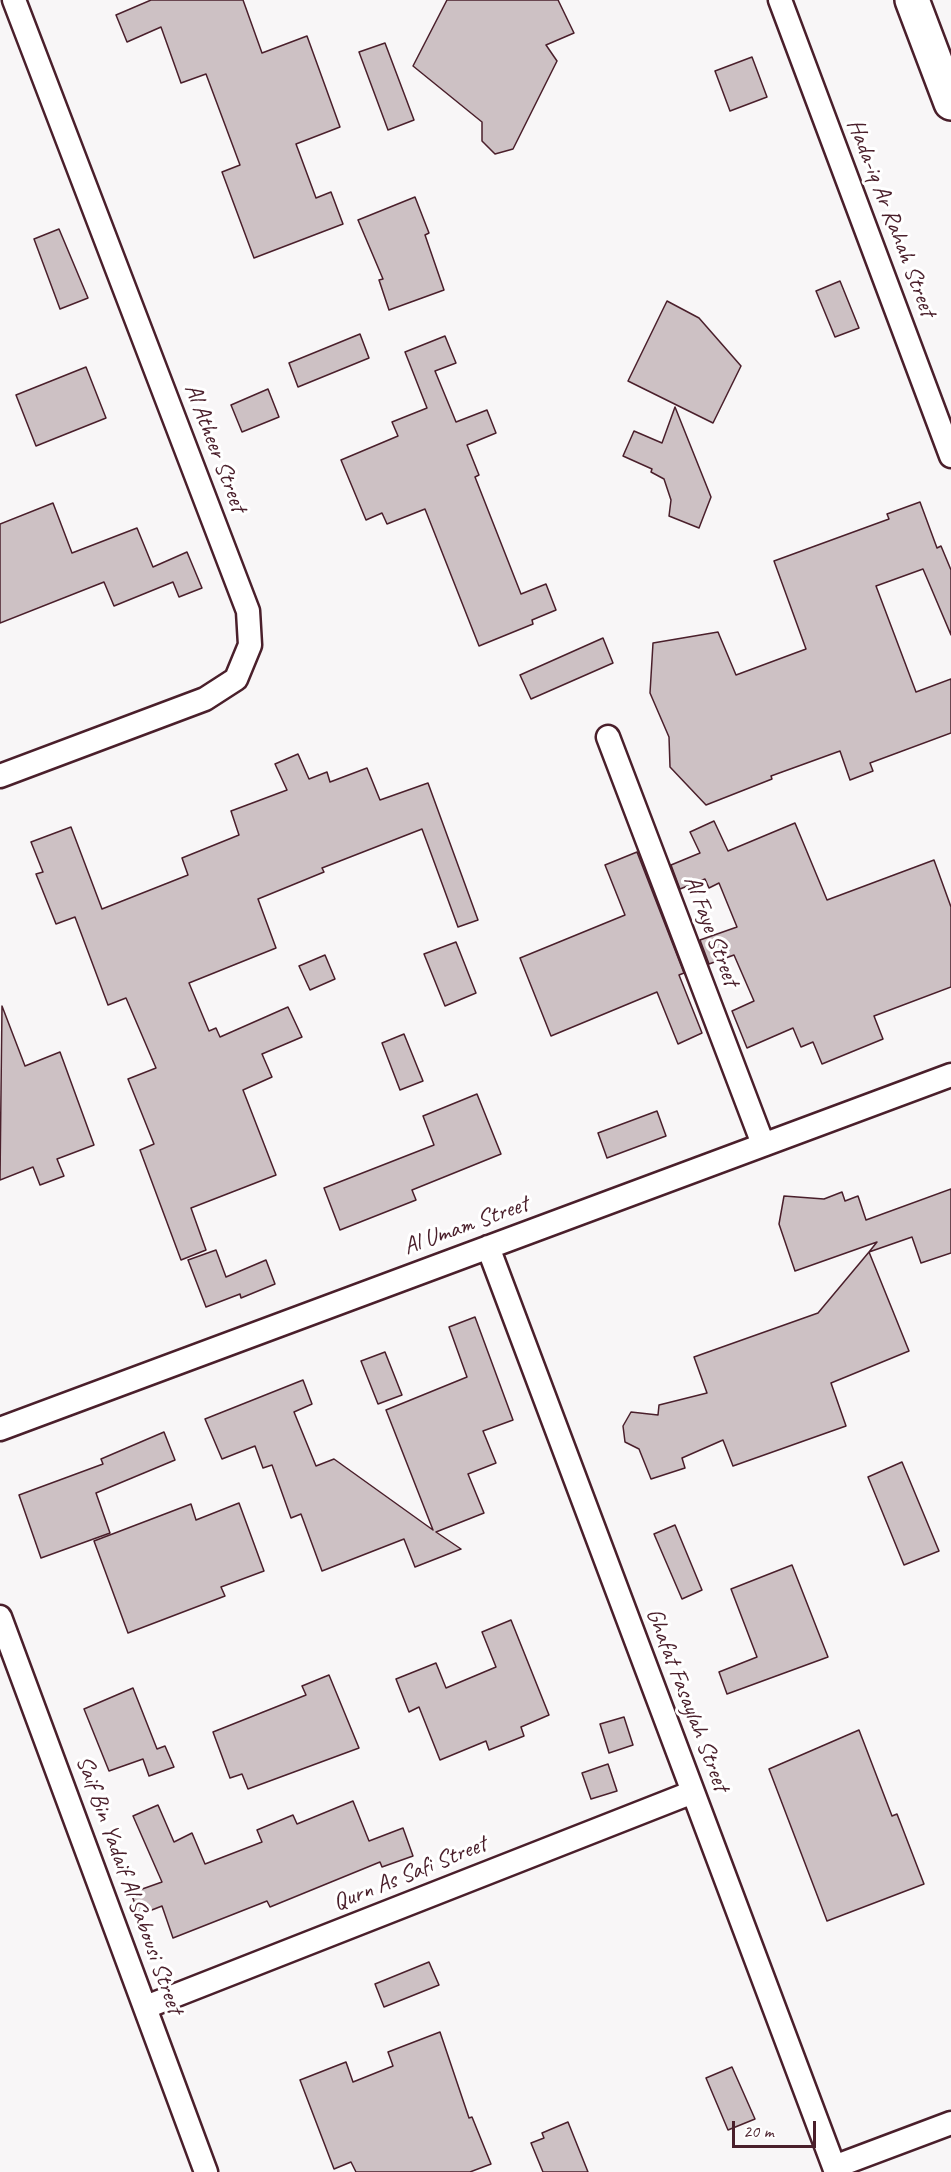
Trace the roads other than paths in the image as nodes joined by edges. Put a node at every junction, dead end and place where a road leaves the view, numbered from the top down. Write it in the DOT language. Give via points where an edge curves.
graph roads {
  1 [pos="14,0"];
  2 [pos="780,0"];
  3 [pos="912,0"];
  4 [pos="951,103"];
  5 [pos="951,456"];
  6 [pos="608,737"];
  7 [pos="0,776"];
  8 [pos="951,1075"];
  9 [pos="763,1144"];
  10 [pos="488,1247"];
  11 [pos="0,1429"];
  12 [pos="0,1617"];
  13 [pos="693,1792"];
  14 [pos="146,2007"];
  15 [pos="951,2123"];
  16 [pos="835,2169"];
  17 [pos="206,2172"];
  1 -- 7 [label="street, Al Atheer Street" via="248,611 250,645 236,679 205,699"];
  2 -- 5 [label="street, Hada-iq Ar Rahah Street"];
  3 -- 4 [label="main road"];
  6 -- 9 [label="street, Al Faye Street"];
  8 -- 9 [label="street, Al Umam Street"];
  9 -- 10 [label="street, Al Umam Street"];
  10 -- 11 [label="street, Al Umam Street"];
  10 -- 13 [label="street, Ghafat Fasaylah Street"];
  12 -- 14 [label="street, Saif Bin Yadaif Al Sabousi Street"];
  13 -- 14 [label="street, Qurn As Safi Street"];
  13 -- 16 [label="street, Ghafat Fasaylah Street"];
  14 -- 17 [label="street, Saif Bin Yadaif Al Sabousi Street"];
  15 -- 16 [label="street"];
}
